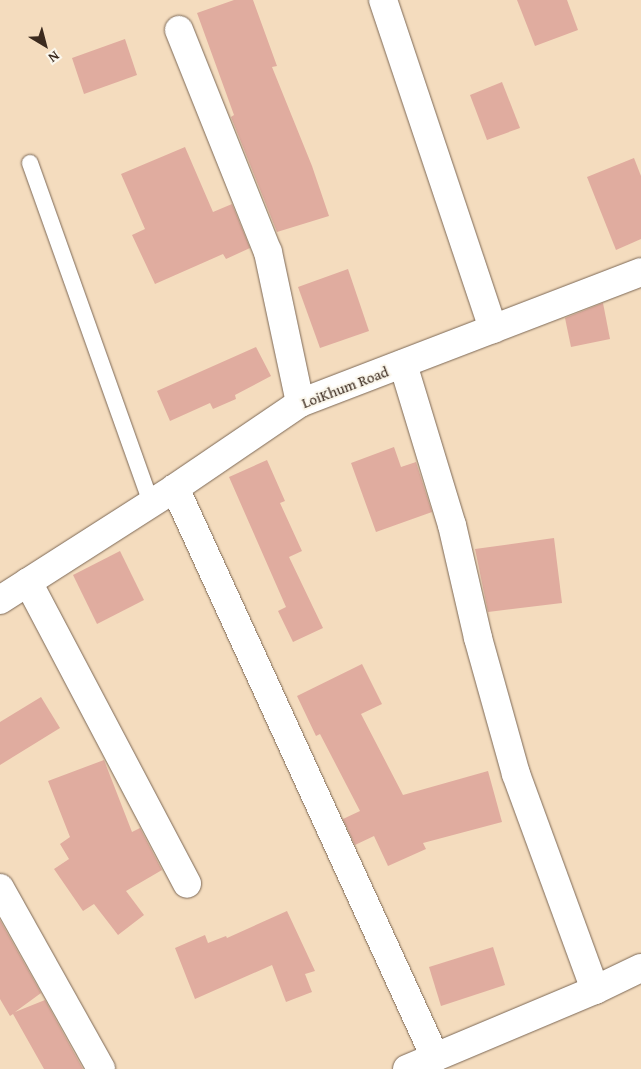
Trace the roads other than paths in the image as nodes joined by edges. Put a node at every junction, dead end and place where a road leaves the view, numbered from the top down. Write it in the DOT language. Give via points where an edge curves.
graph roads {
  1 [pos="383,0"];
  2 [pos="179,30"];
  3 [pos="30,163"];
  4 [pos="641,272"];
  5 [pos="493,329"];
  6 [pos="403,364"];
  7 [pos="300,403"];
  8 [pos="175,488"];
  9 [pos="151,503"];
  10 [pos="28,582"];
  11 [pos="0,600"];
  12 [pos="187,884"];
  13 [pos="0,888"];
  14 [pos="641,968"];
  15 [pos="595,990"];
  16 [pos="435,1058"];
  17 [pos="101,1069"];
  18 [pos="407,1069"];
  1 -- 5 [label="street"];
  2 -- 7 [label="street" via="268,252"];
  3 -- 9 [label="lane"];
  4 -- 5 [label="street, LoiKhum Road"];
  5 -- 6 [label="street, LoiKhum Road"];
  6 -- 7 [label="street, LoiKhum Road"];
  6 -- 15 [label="street" via="452,525 478,638 516,774"];
  7 -- 8 [label="street, LoiKhum Road"];
  8 -- 9 [label="street, LoiKhum Road"];
  8 -- 16 [label="street"];
  9 -- 10 [label="street, LoiKhum Road"];
  10 -- 11 [label="street, LoiKhum Road"];
  10 -- 12 [label="street"];
  13 -- 17 [label="street"];
  14 -- 15 [label="street"];
  15 -- 16 [label="street"];
  16 -- 18 [label="street"];
}
